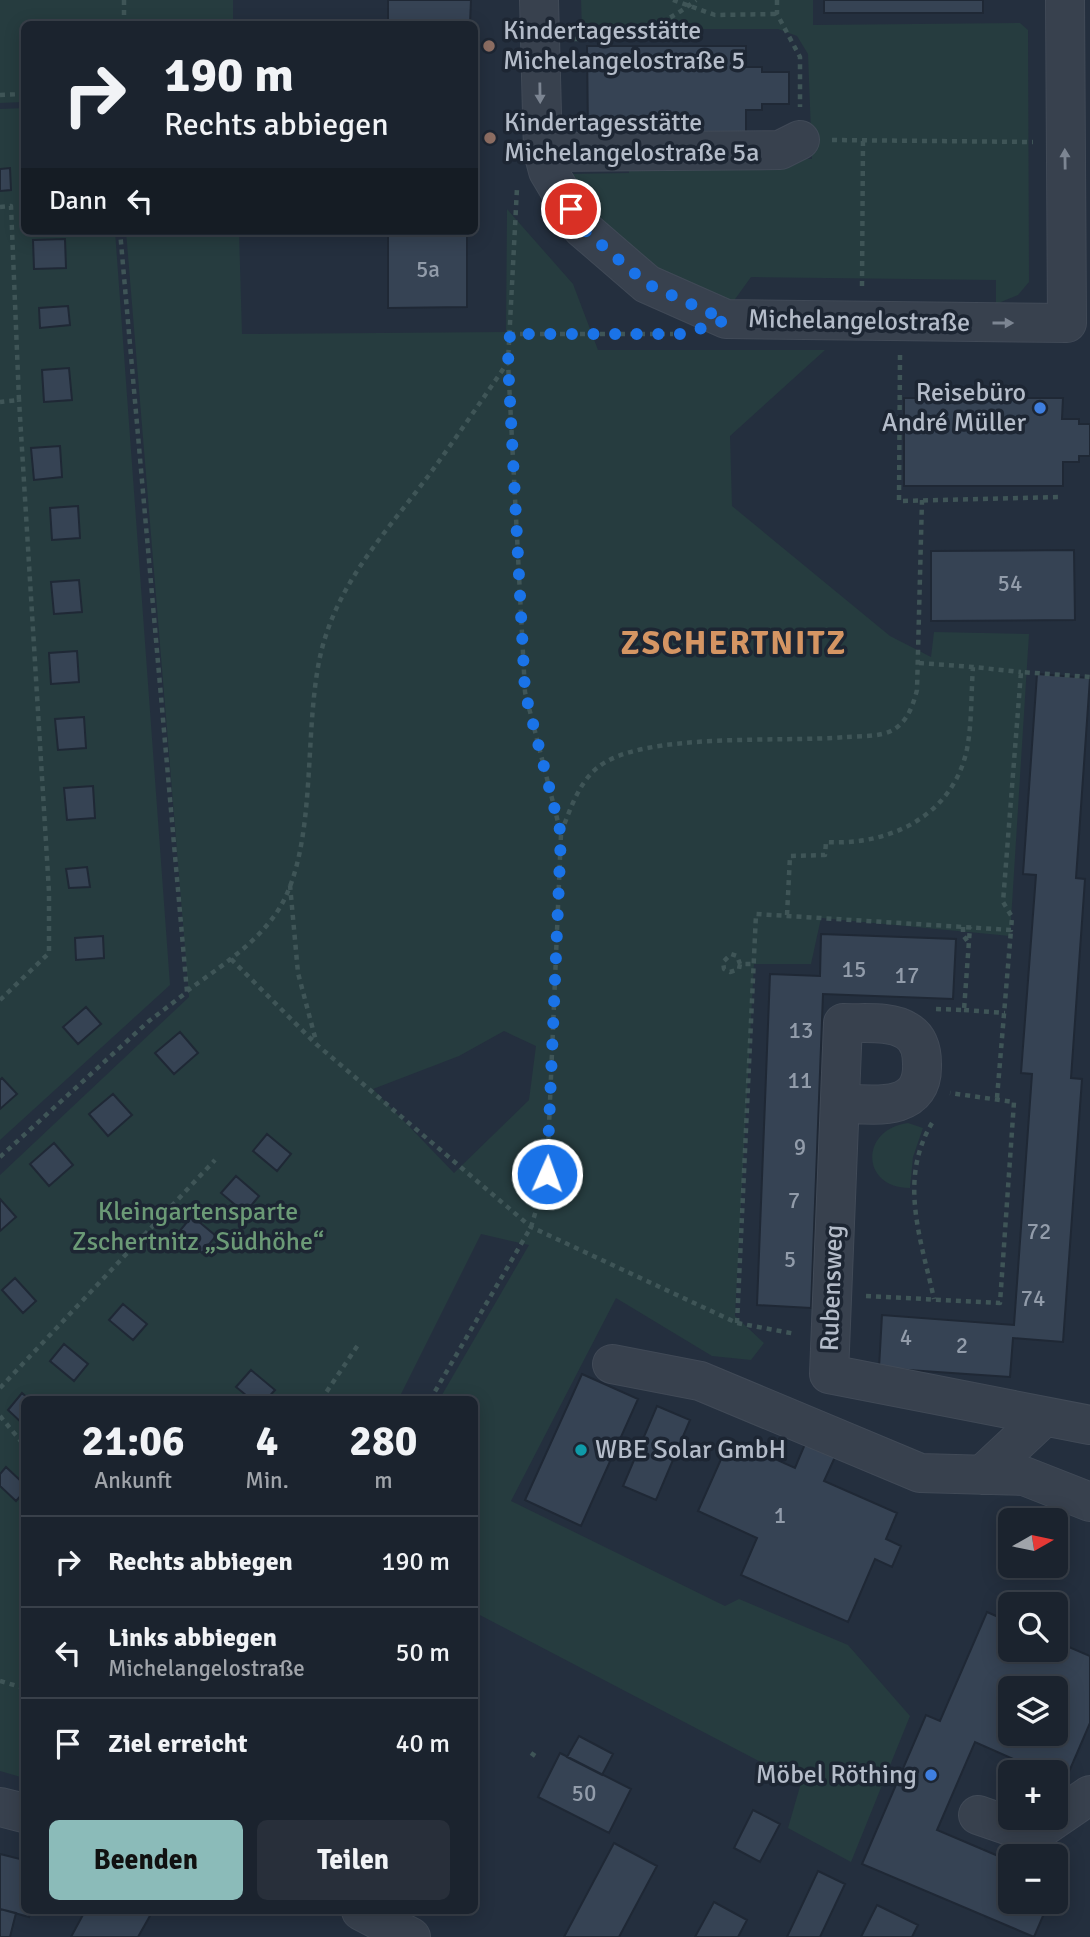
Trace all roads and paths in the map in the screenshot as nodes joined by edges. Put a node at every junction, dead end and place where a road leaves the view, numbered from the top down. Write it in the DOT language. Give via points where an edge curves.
graph roads {
  1 [pos="124,0"];
  2 [pos="539,0"];
  3 [pos="673,0"];
  4 [pos="696,0"];
  5 [pos="777,0"];
  6 [pos="1065,0"];
  7 [pos="687,6"];
  8 [pos="776,14"];
  9 [pos="124,21"];
  10 [pos="539,39"];
  11 [pos="0,94"];
  12 [pos="21,94"];
  13 [pos="855,139"];
  14 [pos="800,140"];
  15 [pos="863,140"];
  16 [pos="1065,143"];
  17 [pos="546,161"];
  18 [pos="0,207"];
  19 [pos="120,235"];
  20 [pos="862,297"];
  21 [pos="726,320"];
  22 [pos="900,323"];
  23 [pos="1079,323"];
  24 [pos="510,334"];
  25 [pos="508,362"];
  26 [pos="19,400"];
  27 [pos="0,402"];
  28 [pos="1060,497"];
  29 [pos="922,500"];
  30 [pos="919,663"];
  31 [pos="973,667"];
  32 [pos="1021,672"];
  33 [pos="1090,677"];
  34 [pos="561,834"];
  35 [pos="1006,869"];
  36 [pos="290,884"];
  37 [pos="788,915"];
  38 [pos="1011,930"];
  39 [pos="231,959"];
  40 [pos="740,964"];
  41 [pos="754,964"];
  42 [pos="187,992"];
  43 [pos="0,1000"];
  44 [pos="964,1010"];
  45 [pos="1005,1013"];
  46 [pos="316,1044"];
  47 [pos="953,1093"];
  48 [pos="997,1098"];
  49 [pos="840,1103"];
  50 [pos="930,1106"];
  51 [pos="0,1157"];
  52 [pos="215,1160"];
  53 [pos="531,1227"];
  54 [pos="832,1295"];
  55 [pos="934,1299"];
  56 [pos="807,1335"];
  57 [pos="358,1345"];
  58 [pos="612,1364"];
  59 [pos="0,1388"];
  60 [pos="324,1396"];
  61 [pos="432,1396"];
  62 [pos="0,1416"];
  63 [pos="1044,1417"];
  64 [pos="1090,1425"];
  65 [pos="21,1441"];
  66 [pos="982,1475"];
  67 [pos="1090,1502"];
  68 [pos="0,1681"];
  69 [pos="21,1687"];
  70 [pos="531,1753"];
  71 [pos="537,1757"];
  72 [pos="1090,1795"];
  73 [pos="0,1807"];
  74 [pos="21,1811"];
  75 [pos="978,1815"];
  76 [pos="367,1914"];
  77 [pos="411,1937"];
  1 -- 9 [label="path"];
  2 -- 10 [label="street, Michelangelostraße"];
  3 -- 7 [label="path"];
  4 -- 7 [label="path"];
  5 -- 8 [label="path"];
  6 -- 16 [label="street, Michelangelostraße"];
  7 -- 8 [label="path" via="715,15"];
  7 -- 10 [label="path" via="635,35"];
  8 -- 14 [label="path" via="800,57"];
  10 -- 17 [label="street, Michelangelostraße, one-way"];
  11 -- 12 [label="path"];
  13 -- 15 [label="path"];
  14 -- 17 [label="street" via="780,150"];
  15 -- 16 [label="path"];
  15 -- 20 [label="path"];
  23 -- 16 [label="street, Michelangelostraße, one-way"];
  17 -- 21 [label="street, Michelangelostraße" via="582,228 647,284"];
  17 -- 24 [label="path" via="517,181"];
  18 -- 26 [label="path" via="12,206"];
  19 -- 42 [label="path"];
  21 -- 22 [label="street, Michelangelostraße"];
  21 -- 24 [label="path" via="684,334"];
  22 -- 23 [label="street, Michelangelostraße, one-way"];
  22 -- 29 [label="path" via="899,500"];
  24 -- 25 [label="path"];
  25 -- 34 [label="path" via="525,692"];
  25 -- 36 [label="path" via="429,476 369,551 344,592 326,635 318,668 302,835"];
  26 -- 27 [label="path"];
  26 -- 43 [label="path" via="48,878 48,953"];
  28 -- 29 [label="path"];
  29 -- 30 [label="path"];
  30 -- 31 [label="path"];
  30 -- 34 [label="path" via="910,713 893,730 826,739 668,744 628,750 596,769 583,784"];
  31 -- 32 [label="path"];
  31 -- 37 [label="path" via="968,747 948,792 926,815 898,833 862,842 826,842 825,855 790,856"];
  32 -- 33 [label="path"];
  32 -- 35 [label="path"];
  34 -- 53 [label="path" via="547,1174"];
  36 -- 39 [label="path" via="274,915"];
  36 -- 46 [label="path" via="298,973"];
  38 -- 45 [label="path"];
  39 -- 42 [label="path"];
  39 -- 46 [label="path"];
  40 -- 40 [label="path" via="731,954 723,962 730,972"];
  40 -- 41 [label="path"];
  42 -- 51 [label="path"];
  44 -- 45 [label="path"];
  45 -- 48 [label="path"];
  46 -- 53 [label="path"];
  47 -- 48 [label="path"];
  47 -- 50 [label="path"];
  47 -- 50 [label="path"];
  48 -- 55 [label="path" via="1014,1102 1000,1303"];
  49 -- 50 [label="street"];
  49 -- 50 [label="street, Rubensweg" via="843,1023 888,1024 917,1039"];
  49 -- 54 [label="street, Rubensweg"];
  50 -- 55 [label="path" via="914,1169 914,1208"];
  52 -- 59 [label="path"];
  53 -- 56 [label="path" via="737,1323"];
  53 -- 61 [label="path"];
  54 -- 55 [label="path"];
  54 -- 63 [label="street, Rubensweg" via="829,1374"];
  57 -- 60 [label="path"];
  58 -- 66 [label="street" via="700,1381 920,1473"];
  62 -- 65 [label="path"];
  63 -- 64 [label="street, Rubensweg"];
  63 -- 66 [label="street"];
  66 -- 67 [label="street" via="1024,1476"];
  68 -- 69 [label="path"];
  70 -- 71 [label="path"];
  72 -- 75 [label="street" via="1033,1834"];
  73 -- 74 [label="street"];
  76 -- 77 [label="street"];
}
